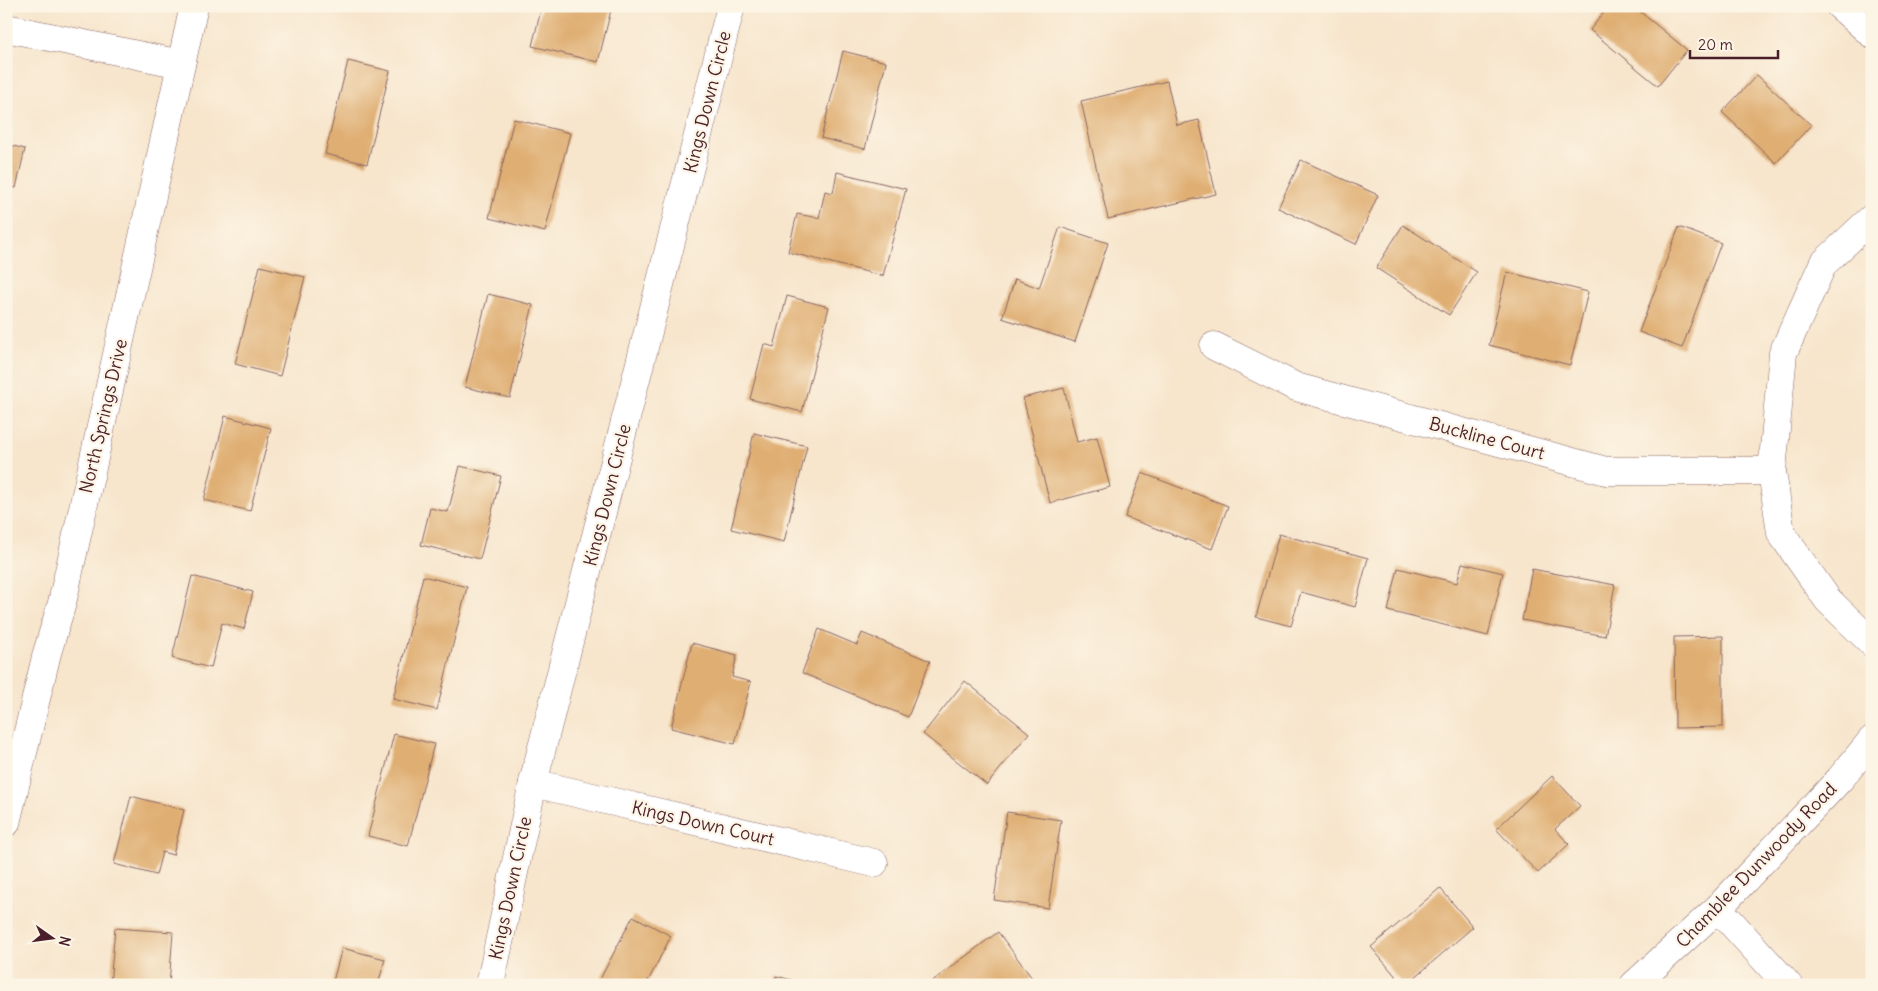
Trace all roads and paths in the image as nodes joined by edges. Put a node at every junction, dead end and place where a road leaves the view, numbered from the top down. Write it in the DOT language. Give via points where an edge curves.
graph roads {
  1 [pos="194,6"];
  2 [pos="731,6"];
  3 [pos="1840,6"];
  4 [pos="6,28"];
  5 [pos="1872,34"];
  6 [pos="181,64"];
  7 [pos="1872,218"];
  8 [pos="1214,346"];
  9 [pos="1772,471"];
  10 [pos="1872,643"];
  11 [pos="1872,740"];
  12 [pos="533,783"];
  13 [pos="6,823"];
  14 [pos="874,863"];
  15 [pos="1718,908"];
  16 [pos="490,985"];
  17 [pos="1634,985"];
  18 [pos="1788,985"];
  1 -- 6 [label="street, North Springs Drive"];
  2 -- 12 [label="street, Kings Down Circle"];
  3 -- 5 [label="street"];
  4 -- 6 [label="street"];
  6 -- 13 [label="street, North Springs Drive" via="62,603"];
  7 -- 9 [label="street" via="1823,264 1783,352"];
  8 -- 9 [label="street, Buckline Court" via="1296,387 1606,471"];
  9 -- 10 [label="street" via="1781,533 1828,600"];
  11 -- 15 [label="street, Chamblee Dunwoody Road" via="1840,779"];
  12 -- 14 [label="street, Kings Down Court"];
  12 -- 16 [label="street, Kings Down Circle"];
  15 -- 17 [label="street, Chamblee Dunwoody Road"];
  15 -- 18 [label="street"];
}
